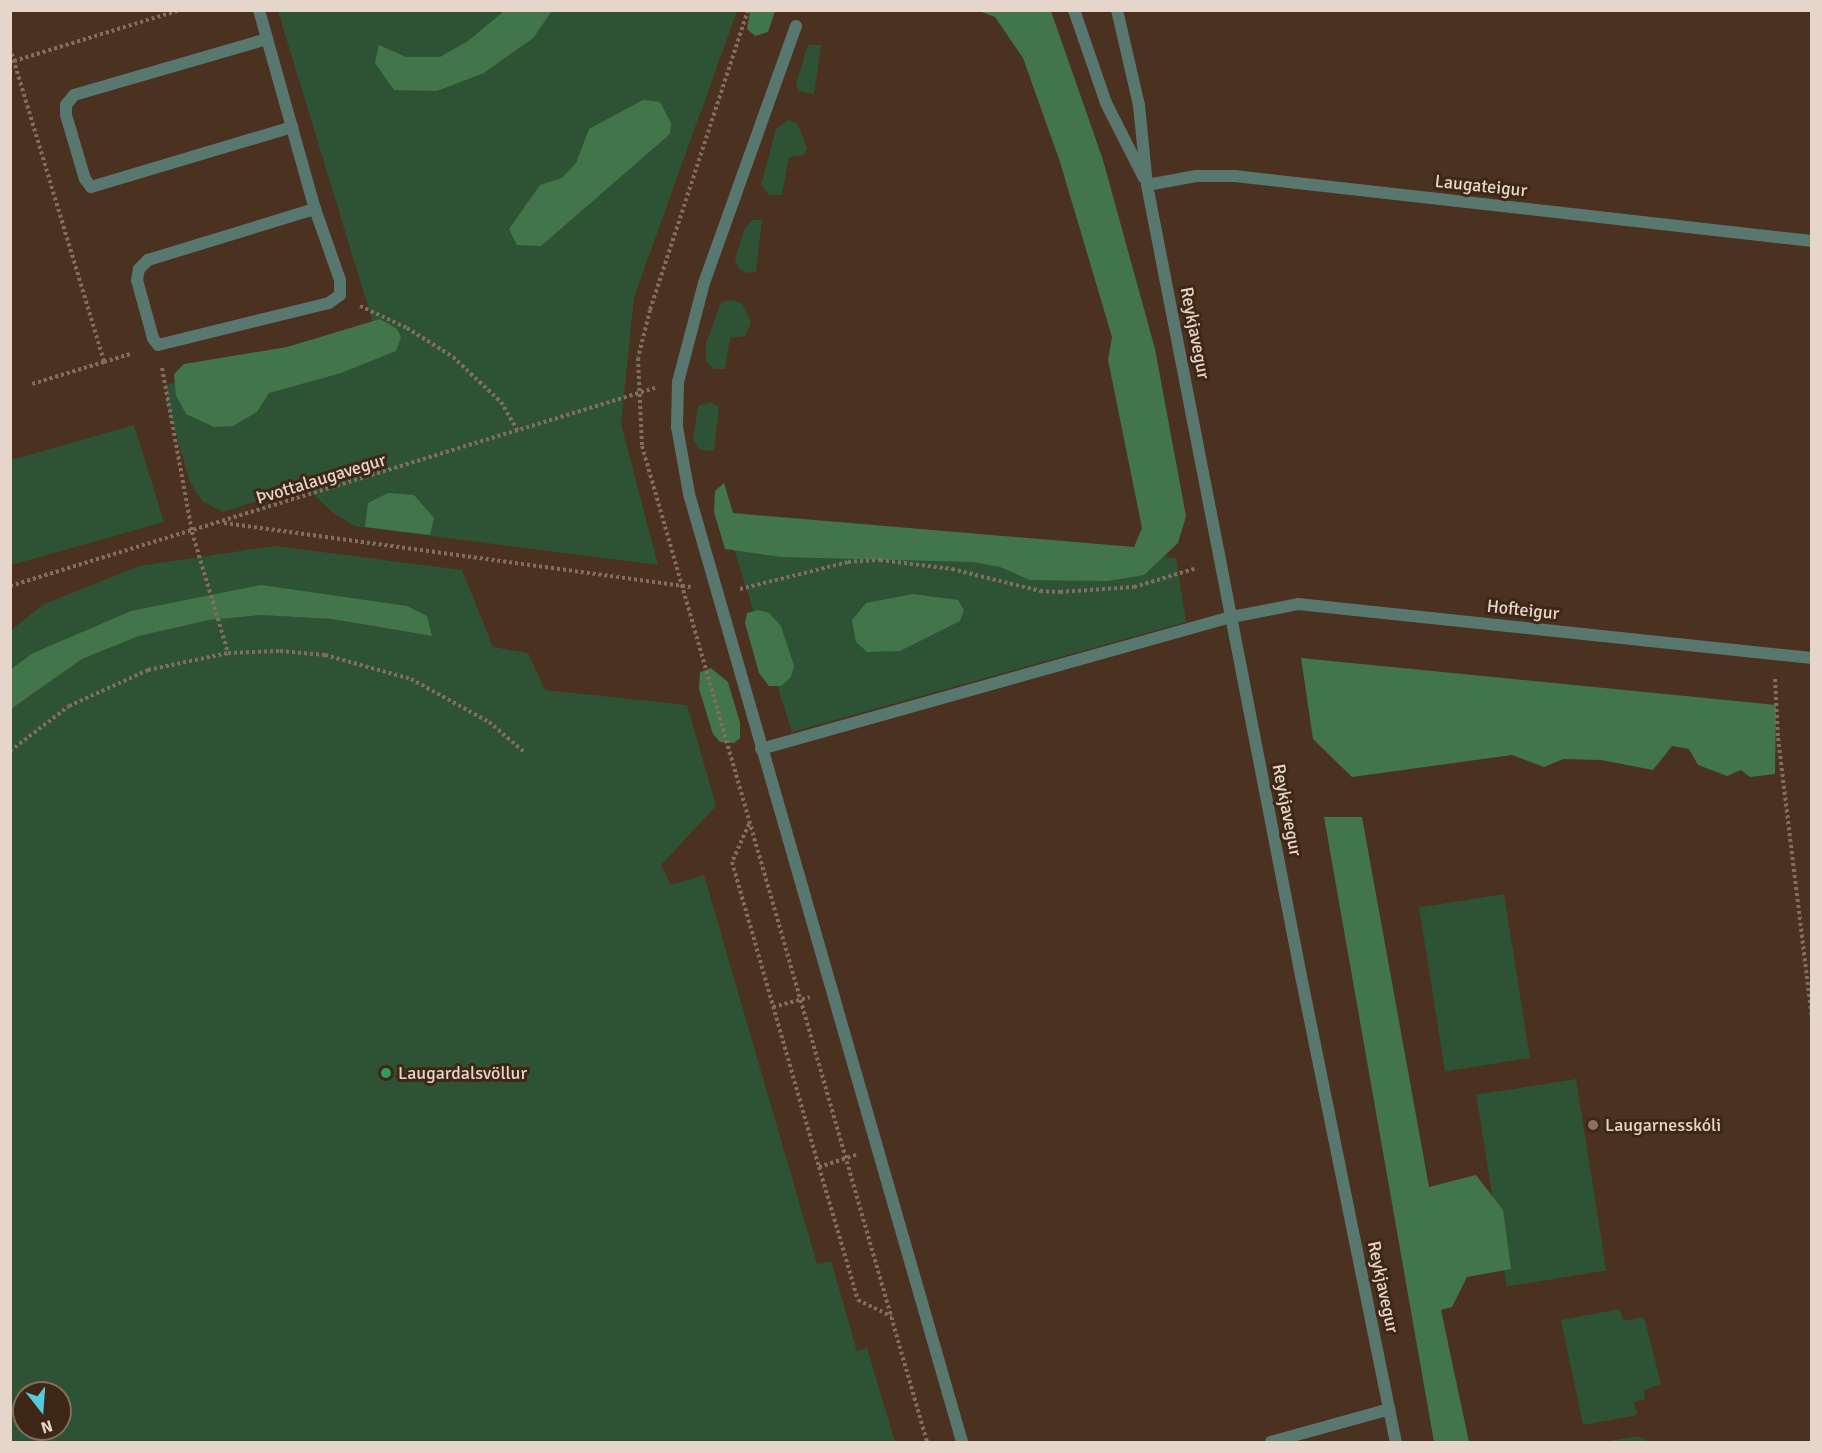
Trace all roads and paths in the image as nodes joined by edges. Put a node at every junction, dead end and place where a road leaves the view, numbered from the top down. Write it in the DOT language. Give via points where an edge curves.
graph roads {
  1 [pos="180,10"];
  2 [pos="259,10"];
  3 [pos="1074,10"];
  4 [pos="1117,10"];
  5 [pos="796,26"];
  6 [pos="267,39"];
  7 [pos="10,48"];
  8 [pos="15,61"];
  9 [pos="292,128"];
  10 [pos="1147,184"];
  11 [pos="315,208"];
  12 [pos="1812,241"];
  13 [pos="340,295"];
  14 [pos="158,345"];
  15 [pos="104,362"];
  16 [pos="32,384"];
  17 [pos="637,393"];
  18 [pos="518,432"];
  19 [pos="192,532"];
  20 [pos="10,586"];
  21 [pos="681,587"];
  22 [pos="1232,617"];
  23 [pos="228,653"];
  24 [pos="1774,654"];
  25 [pos="1812,658"];
  26 [pos="761,749"];
  27 [pos="10,751"];
  28 [pos="523,751"];
  29 [pos="749,824"];
  30 [pos="800,1000"];
  31 [pos="773,1007"];
  32 [pos="1812,1017"];
  33 [pos="846,1159"];
  34 [pos="819,1167"];
  35 [pos="891,1316"];
  36 [pos="1390,1409"];
  37 [pos="927,1443"];
  38 [pos="962,1443"];
  39 [pos="1271,1443"];
  40 [pos="1396,1443"];
  1 -- 8 [label="path"];
  2 -- 6 [label="street"];
  3 -- 10 [label="street, Reykjavegur" via="1106,103"];
  4 -- 10 [label="street, Reykjavegur" via="1139,105"];
  5 -- 26 [label="street" via="704,283 678,382 681,463"];
  6 -- 9 [label="street"];
  6 -- 9 [label="street" via="74,95 66,105 66,115 85,179 91,187"];
  7 -- 8 [label="path"];
  8 -- 15 [label="path"];
  9 -- 11 [label="street"];
  10 -- 12 [label="street, Laugateigur" via="1196,176 1235,176"];
  10 -- 22 [label="street, Reykjavegur"];
  11 -- 13 [label="street" via="340,280"];
  11 -- 14 [label="street" via="148,260 139,269 137,280"];
  13 -- 14 [label="street" via="329,303"];
  13 -- 18 [label="path" via="407,328 453,357 501,402"];
  14 -- 15 [label="path"];
  14 -- 19 [label="path"];
  15 -- 16 [label="path"];
  17 -- 18 [label="path, Þvottalaugavegur"];
  18 -- 19 [label="path, Þvottalaugavegur"];
  19 -- 20 [label="path, Þvottalaugavegur"];
  19 -- 23 [label="path"];
  21 -- 29 [label="path"];
  22 -- 24 [label="street, Hofteigur" via="1298,604"];
  22 -- 26 [label="street, Hofteigur"];
  22 -- 36 [label="street, Reykjavegur"];
  23 -- 27 [label="path" via="148,670 107,686 69,706"];
  23 -- 28 [label="path" via="280,651 368,665 451,699"];
  24 -- 25 [label="street, Hofteigur"];
  24 -- 32 [label="path" via="1778,738"];
  26 -- 38 [label="street"];
  29 -- 30 [label="path"];
  29 -- 31 [label="path" via="732,862"];
  30 -- 31 [label="path"];
  30 -- 33 [label="path"];
  31 -- 34 [label="path"];
  33 -- 34 [label="path"];
  33 -- 35 [label="path"];
  34 -- 35 [label="path" via="858,1300"];
  35 -- 37 [label="path"];
  36 -- 39 [label="street"];
  36 -- 40 [label="street, Reykjavegur"];
}
